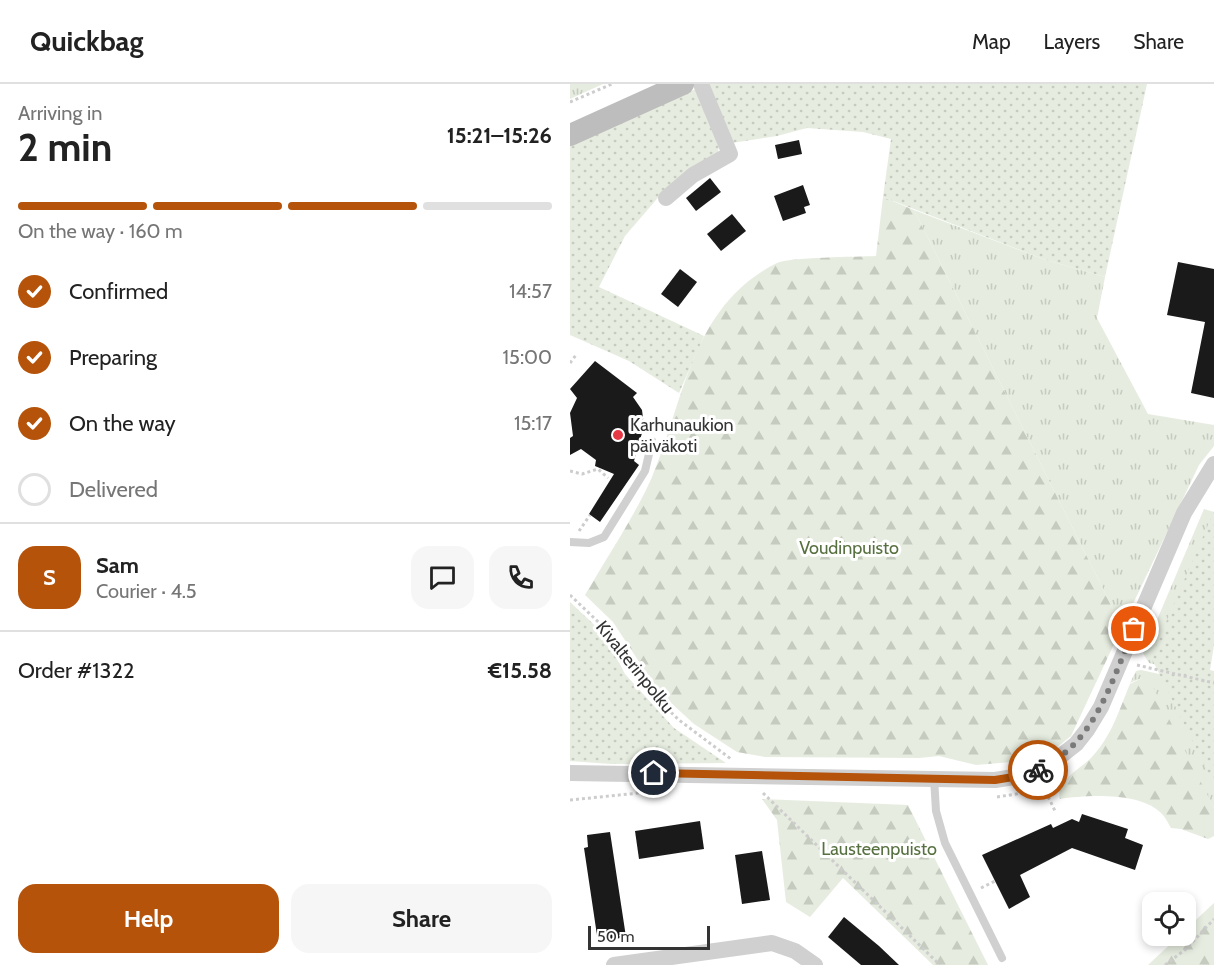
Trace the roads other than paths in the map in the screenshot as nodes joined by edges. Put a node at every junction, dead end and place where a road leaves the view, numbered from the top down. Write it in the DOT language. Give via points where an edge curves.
graph roads {
  1 [pos="683,84"];
  2 [pos="701,84"];
  3 [pos="570,135"];
  4 [pos="666,198"];
  5 [pos="652,441"];
  6 [pos="1214,464"];
  7 [pos="570,542"];
  8 [pos="570,773"];
  9 [pos="933,778"];
  10 [pos="1002,958"];
  11 [pos="688,959"];
  12 [pos="614,965"];
  13 [pos="815,965"];
  1 -- 3 [label="street"];
  2 -- 4 [label="street" via="730,154 693,175"];
  5 -- 7 [label="lane" via="645,471 604,537 589,543"];
  6 -- 9 [label="street" via="1184,513 1101,707 1076,744 1053,762 1026,775 995,780"];
  8 -- 9 [label="street"];
  9 -- 10 [label="lane" via="936,811 945,843"];
  11 -- 12 [label="street"];
  11 -- 13 [label="street" via="772,943 795,951"];
}
